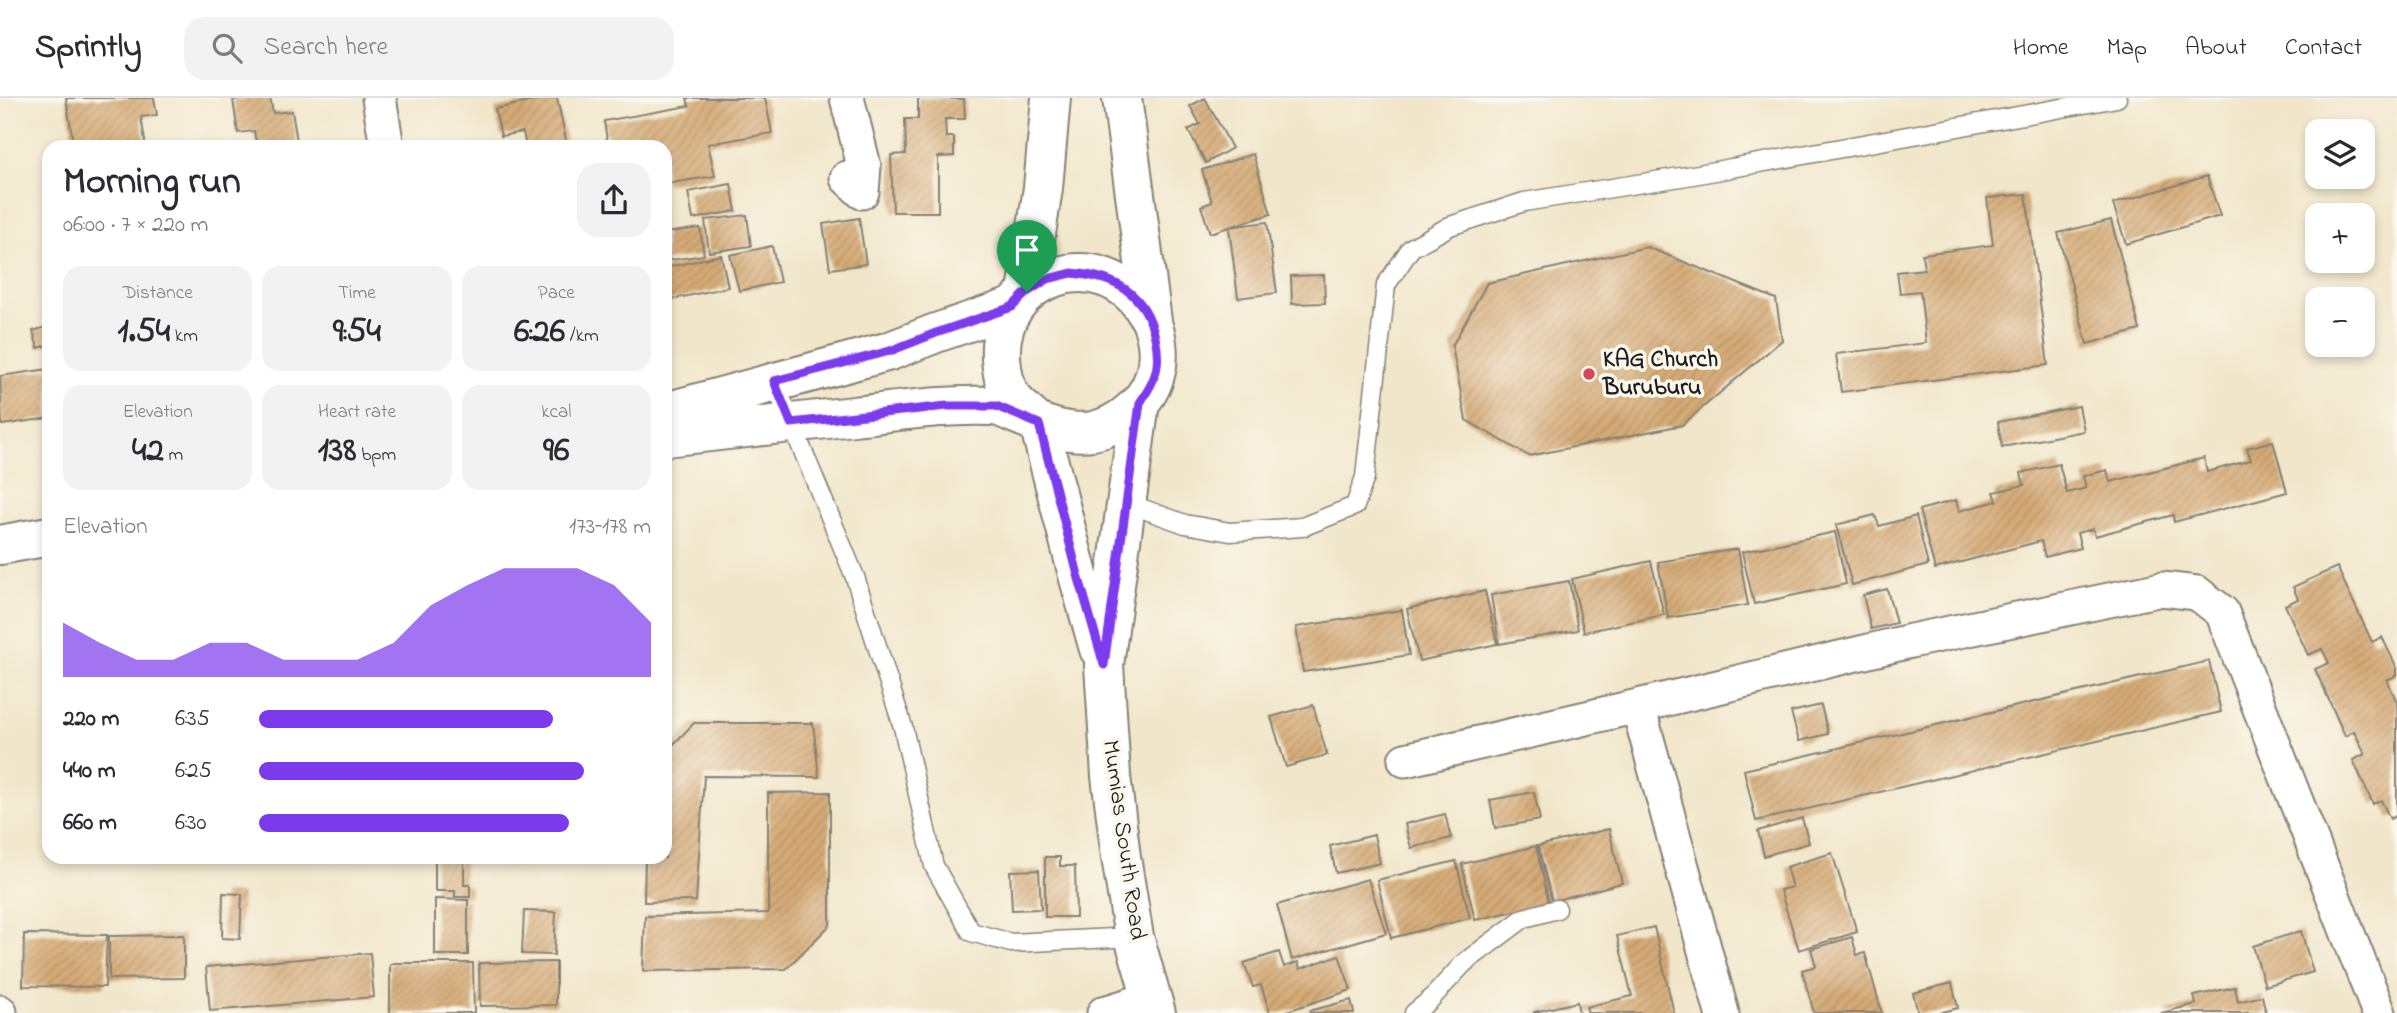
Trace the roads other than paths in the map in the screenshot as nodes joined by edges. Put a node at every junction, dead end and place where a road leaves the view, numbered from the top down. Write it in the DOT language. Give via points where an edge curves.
graph roads {
  1 [pos="379,98"];
  2 [pos="846,98"];
  3 [pos="1051,98"];
  4 [pos="1122,98"];
  5 [pos="2117,98"];
  6 [pos="386,140"];
  7 [pos="847,178"];
  8 [pos="1019,300"];
  9 [pos="1152,321"];
  10 [pos="774,381"];
  11 [pos="1140,403"];
  12 [pos="672,410"];
  13 [pos="791,423"];
  14 [pos="1039,424"];
  15 [pos="672,436"];
  16 [pos="1128,503"];
  17 [pos="42,537"];
  18 [pos="0,545"];
  19 [pos="1104,665"];
  20 [pos="1638,706"];
  21 [pos="1405,760"];
  22 [pos="1557,909"];
  23 [pos="1134,937"];
  24 [pos="1154,1006"];
  25 [pos="1104,1013"];
  26 [pos="1414,1013"];
  27 [pos="1722,1013"];
  28 [pos="2379,1013"];
  1 -- 6 [label="street"];
  2 -- 7 [label="street" via="864,166 862,192"];
  3 -- 8 [label="main road" via="1043,188"];
  4 -- 9 [label="main road"];
  5 -- 16 [label="lane" via="1524,202 1450,226 1411,248 1386,285 1365,477 1355,506 1302,527 1230,532 1185,524"];
  8 -- 9 [label="main road" via="1048,279 1072,273 1097,275 1139,300"];
  8 -- 10 [label="main road" via="890,351"];
  8 -- 14 [label="main road" via="1000,340 1002,375 1012,398"];
  9 -- 11 [label="main road" via="1158,349 1156,369"];
  10 -- 12 [label="main road"];
  10 -- 13 [label="lane"];
  11 -- 14 [label="main road" via="1119,422 1093,431"];
  11 -- 16 [label="main road, Mumias South Road"];
  13 -- 14 [label="main road" via="947,406 996,406"];
  13 -- 15 [label="main road"];
  13 -- 23 [label="lane" via="855,577 903,727 934,866 971,932 1011,943"];
  14 -- 19 [label="main road, Mumias South Road"];
  16 -- 19 [label="main road, Mumias South Road"];
  17 -- 18 [label="main road"];
  19 -- 23 [label="main road, Mumias South Road" via="1111,776"];
  20 -- 21 [label="street"];
  20 -- 27 [label="street"];
  20 -- 28 [label="street" via="1911,641 2162,589 2197,593 2222,612"];
  22 -- 26 [label="lane" via="1524,918 1464,963"];
  23 -- 24 [label="main road, Mumias South Road"];
  24 -- 25 [label="street"];
}
